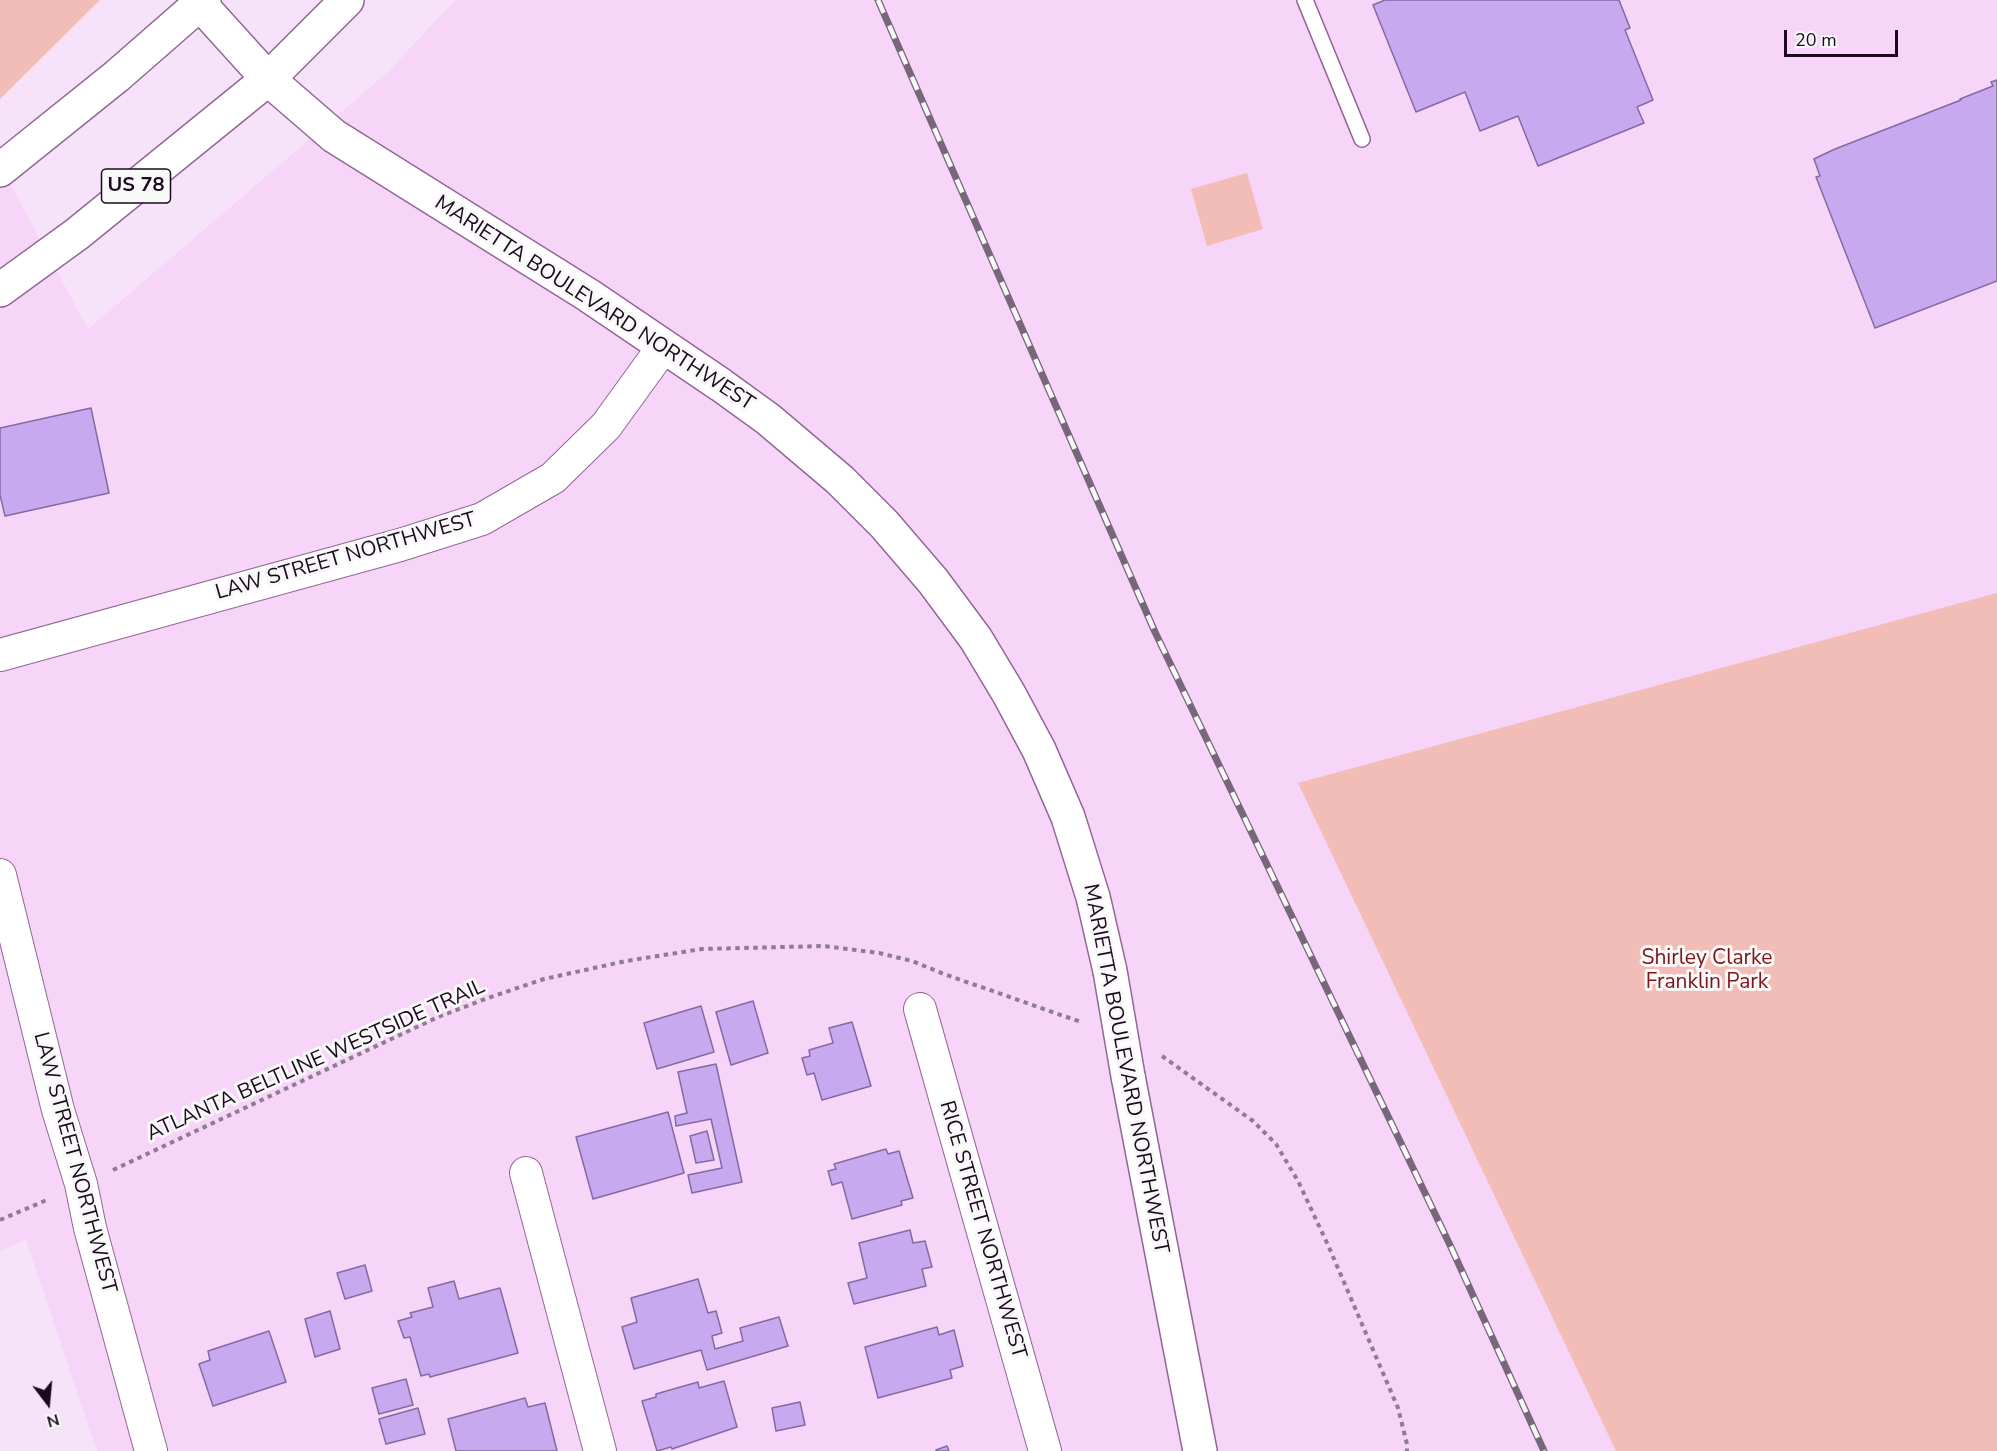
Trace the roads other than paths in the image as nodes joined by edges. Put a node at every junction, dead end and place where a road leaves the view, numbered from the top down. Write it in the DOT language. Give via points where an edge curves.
graph roads {
  1 [pos="347,0"];
  2 [pos="1305,0"];
  3 [pos="200,1"];
  4 [pos="268,79"];
  5 [pos="1362,139"];
  6 [pos="0,171"];
  7 [pos="0,290"];
  8 [pos="664,346"];
  9 [pos="0,655"];
  10 [pos="0,875"];
  11 [pos="920,1009"];
  12 [pos="526,1173"];
  13 [pos="151,1451"];
  14 [pos="600,1451"];
  15 [pos="1044,1451"];
  16 [pos="1200,1451"];
  1 -- 4 [label="main road, US 78"];
  2 -- 5 [label="lane"];
  3 -- 4 [label="main road, MARIETTA BOULEVARD NORTHWEST"];
  3 -- 6 [label="main road" via="117,76"];
  4 -- 7 [label="main road, US 78" via="77,234"];
  4 -- 8 [label="main road, MARIETTA BOULEVARD NORTHWEST" via="334,136"];
  8 -- 9 [label="street, LAW STREET NORTHWEST" via="606,426 553,478 482,519"];
  8 -- 16 [label="main road, MARIETTA BOULEVARD NORTHWEST, bridge" via="768,420 840,480 884,524 976,639 1039,750 1068,817 1093,897 1110,971"];
  10 -- 13 [label="street, LAW STREET NORTHWEST" via="58,1110"];
  11 -- 15 [label="street, RICE STREET NORTHWEST"];
  12 -- 14 [label="street"];
}
